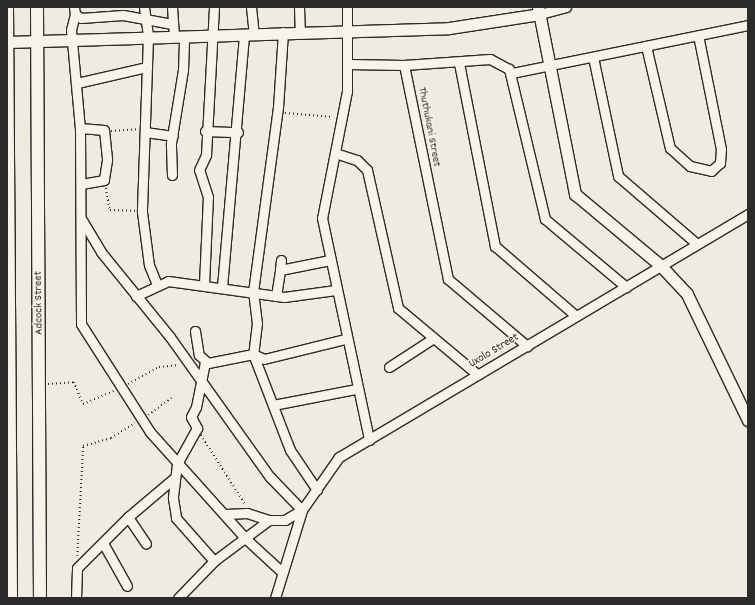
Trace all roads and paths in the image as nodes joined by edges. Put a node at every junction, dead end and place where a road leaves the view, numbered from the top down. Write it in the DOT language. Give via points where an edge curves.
graph roads {
  1 [pos="8,7"];
  2 [pos="37,7"];
  3 [pos="144,7"];
  4 [pos="172,7"];
  5 [pos="214,7"];
  6 [pos="251,7"];
  7 [pos="299,7"];
  8 [pos="347,7"];
  9 [pos="566,7"];
  10 [pos="539,10"];
  11 [pos="75,11"];
  12 [pos="146,17"];
  13 [pos="172,24"];
  14 [pos="748,25"];
  15 [pos="348,30"];
  16 [pos="283,32"];
  17 [pos="300,32"];
  18 [pos="249,34"];
  19 [pos="215,35"];
  20 [pos="698,35"];
  21 [pos="179,36"];
  22 [pos="148,37"];
  23 [pos="74,40"];
  24 [pos="37,41"];
  25 [pos="7,42"];
  26 [pos="646,46"];
  27 [pos="593,57"];
  28 [pos="458,63"];
  29 [pos="348,64"];
  30 [pos="404,65"];
  31 [pos="550,66"];
  32 [pos="147,67"];
  33 [pos="512,73"];
  34 [pos="77,83"];
  35 [pos="277,112"];
  36 [pos="341,118"];
  37 [pos="80,128"];
  38 [pos="205,131"];
  39 [pos="105,132"];
  40 [pos="145,132"];
  41 [pos="238,132"];
  42 [pos="173,136"];
  43 [pos="335,153"];
  44 [pos="172,175"];
  45 [pos="103,181"];
  46 [pos="81,184"];
  47 [pos="142,210"];
  48 [pos="748,214"];
  49 [pos="81,218"];
  50 [pos="698,244"];
  51 [pos="281,260"];
  52 [pos="330,260"];
  53 [pos="661,266"];
  54 [pos="280,270"];
  55 [pos="204,284"];
  56 [pos="157,285"];
  57 [pos="222,287"];
  58 [pos="626,287"];
  59 [pos="336,290"];
  60 [pos="253,291"];
  61 [pos="136,296"];
  62 [pos="276,296"];
  63 [pos="576,316"];
  64 [pos="195,332"];
  65 [pos="345,339"];
  66 [pos="432,339"];
  67 [pos="527,346"];
  68 [pos="253,354"];
  69 [pos="206,362"];
  70 [pos="189,365"];
  71 [pos="389,367"];
  72 [pos="478,375"];
  73 [pos="202,381"];
  74 [pos="39,385"];
  75 [pos="121,388"];
  76 [pos="356,389"];
  77 [pos="173,397"];
  78 [pos="273,405"];
  79 [pos="142,419"];
  80 [pos="748,420"];
  81 [pos="197,428"];
  82 [pos="369,440"];
  83 [pos="177,464"];
  84 [pos="173,479"];
  85 [pos="317,490"];
  86 [pos="302,510"];
  87 [pos="226,514"];
  88 [pos="252,514"];
  89 [pos="128,517"];
  90 [pos="273,521"];
  91 [pos="296,532"];
  92 [pos="245,538"];
  93 [pos="103,543"];
  94 [pos="146,544"];
  95 [pos="214,561"];
  96 [pos="77,568"];
  97 [pos="282,572"];
  98 [pos="127,586"];
  99 [pos="11,598"];
  100 [pos="40,598"];
  101 [pos="76,598"];
  102 [pos="178,598"];
  103 [pos="275,598"];
  1 -- 25 [label="main road"];
  2 -- 24 [label="main road, Adcock Street"];
  3 -- 12 [label="street"];
  4 -- 13 [label="street"];
  5 -- 19 [label="street"];
  6 -- 18 [label="street"];
  7 -- 17 [label="street"];
  8 -- 15 [label="street"];
  9 -- 10 [label="street"];
  10 -- 15 [label="street" via="449,28"];
  10 -- 31 [label="street"];
  11 -- 12 [label="street" via="81,18"];
  11 -- 23 [label="street" via="71,22"];
  12 -- 13 [label="street"];
  12 -- 22 [label="street"];
  13 -- 21 [label="street"];
  14 -- 20 [label="street"];
  15 -- 17 [label="street"];
  15 -- 29 [label="street"];
  16 -- 17 [label="street"];
  16 -- 18 [label="street"];
  16 -- 35 [label="street"];
  18 -- 19 [label="street"];
  18 -- 41 [label="street"];
  19 -- 21 [label="street"];
  19 -- 38 [label="street"];
  20 -- 26 [label="street"];
  20 -- 26 [label="street" via="722,149 720,163 711,171 690,166 668,144"];
  21 -- 22 [label="street"];
  21 -- 42 [label="street"];
  22 -- 23 [label="street"];
  22 -- 32 [label="street"];
  23 -- 24 [label="street"];
  23 -- 34 [label="street"];
  24 -- 25 [label="street"];
  24 -- 74 [label="main road, Adcock Street"];
  25 -- 99 [label="main road"];
  26 -- 27 [label="street"];
  27 -- 31 [label="street"];
  27 -- 50 [label="street" via="618,176"];
  28 -- 30 [label="street"];
  28 -- 33 [label="street" via="490,59"];
  28 -- 63 [label="street" via="496,246"];
  29 -- 30 [label="street"];
  29 -- 36 [label="street"];
  30 -- 67 [label="street, Thuthukani Street" via="448,279"];
  31 -- 33 [label="street"];
  31 -- 53 [label="street" via="576,194"];
  32 -- 34 [label="street"];
  32 -- 40 [label="street"];
  33 -- 58 [label="street" via="545,219"];
  34 -- 37 [label="street"];
  35 -- 36 [label="path"];
  35 -- 60 [label="street"];
  36 -- 43 [label="street"];
  37 -- 39 [label="street" via="98,128"];
  37 -- 46 [label="street"];
  38 -- 41 [label="street"];
  38 -- 55 [label="street" via="206,155 198,170 208,201"];
  39 -- 40 [label="path" via="127,128"];
  39 -- 45 [label="street" via="107,169"];
  40 -- 42 [label="street"];
  40 -- 47 [label="street"];
  41 -- 57 [label="street"];
  42 -- 44 [label="street"];
  43 -- 52 [label="street" via="323,211"];
  43 -- 66 [label="street" via="357,160 367,170 396,304"];
  45 -- 46 [label="street"];
  45 -- 47 [label="path" via="110,210"];
  46 -- 49 [label="street"];
  47 -- 56 [label="street" via="149,266"];
  48 -- 50 [label="street, Uxolo Street"];
  49 -- 61 [label="street" via="102,252"];
  49 -- 75 [label="street" via="80,324"];
  50 -- 53 [label="street, Uxolo Street"];
  51 -- 54 [label="street"];
  52 -- 54 [label="street"];
  52 -- 59 [label="street"];
  53 -- 58 [label="street, Uxolo Street"];
  53 -- 80 [label="street" via="687,294"];
  54 -- 62 [label="street"];
  55 -- 56 [label="street" via="168,281"];
  55 -- 57 [label="street"];
  56 -- 61 [label="street"];
  57 -- 60 [label="street"];
  58 -- 63 [label="street, Uxolo Street"];
  59 -- 62 [label="street"];
  59 -- 65 [label="street"];
  60 -- 62 [label="street"];
  60 -- 68 [label="street" via="257,323"];
  61 -- 70 [label="street"];
  63 -- 67 [label="street, Uxolo Street"];
  64 -- 69 [label="street" via="199,355"];
  65 -- 68 [label="street" via="264,359"];
  65 -- 76 [label="street"];
  66 -- 71 [label="street"];
  66 -- 72 [label="street"];
  67 -- 72 [label="street, Uxolo Street"];
  68 -- 69 [label="street"];
  68 -- 78 [label="street"];
  69 -- 73 [label="street"];
  70 -- 73 [label="street"];
  70 -- 75 [label="path" via="159,367"];
  72 -- 82 [label="street, Uxolo Street"];
  73 -- 81 [label="street" via="191,417"];
  73 -- 86 [label="street" via="270,477"];
  74 -- 75 [label="path" via="74,382 83,404"];
  74 -- 100 [label="main road, Adcock Street"];
  75 -- 79 [label="street"];
  76 -- 78 [label="street"];
  76 -- 82 [label="street"];
  77 -- 79 [label="path"];
  78 -- 85 [label="street" via="290,450"];
  79 -- 83 [label="street"];
  79 -- 96 [label="path" via="111,438 82,446"];
  81 -- 83 [label="street"];
  81 -- 88 [label="path"];
  82 -- 85 [label="street, Uxolo Street" via="339,457"];
  83 -- 84 [label="street"];
  83 -- 87 [label="street"];
  84 -- 89 [label="street"];
  84 -- 95 [label="street" via="176,518"];
  85 -- 86 [label="street"];
  86 -- 90 [label="street"];
  86 -- 91 [label="street"];
  87 -- 88 [label="street"];
  87 -- 92 [label="street"];
  88 -- 90 [label="street"];
  89 -- 93 [label="street"];
  89 -- 94 [label="street"];
  90 -- 91 [label="street"];
  90 -- 92 [label="street"];
  91 -- 97 [label="street"];
  92 -- 95 [label="street"];
  92 -- 97 [label="street"];
  93 -- 96 [label="street"];
  93 -- 98 [label="street"];
  95 -- 102 [label="street"];
  96 -- 101 [label="street"];
  97 -- 103 [label="street"];
}
